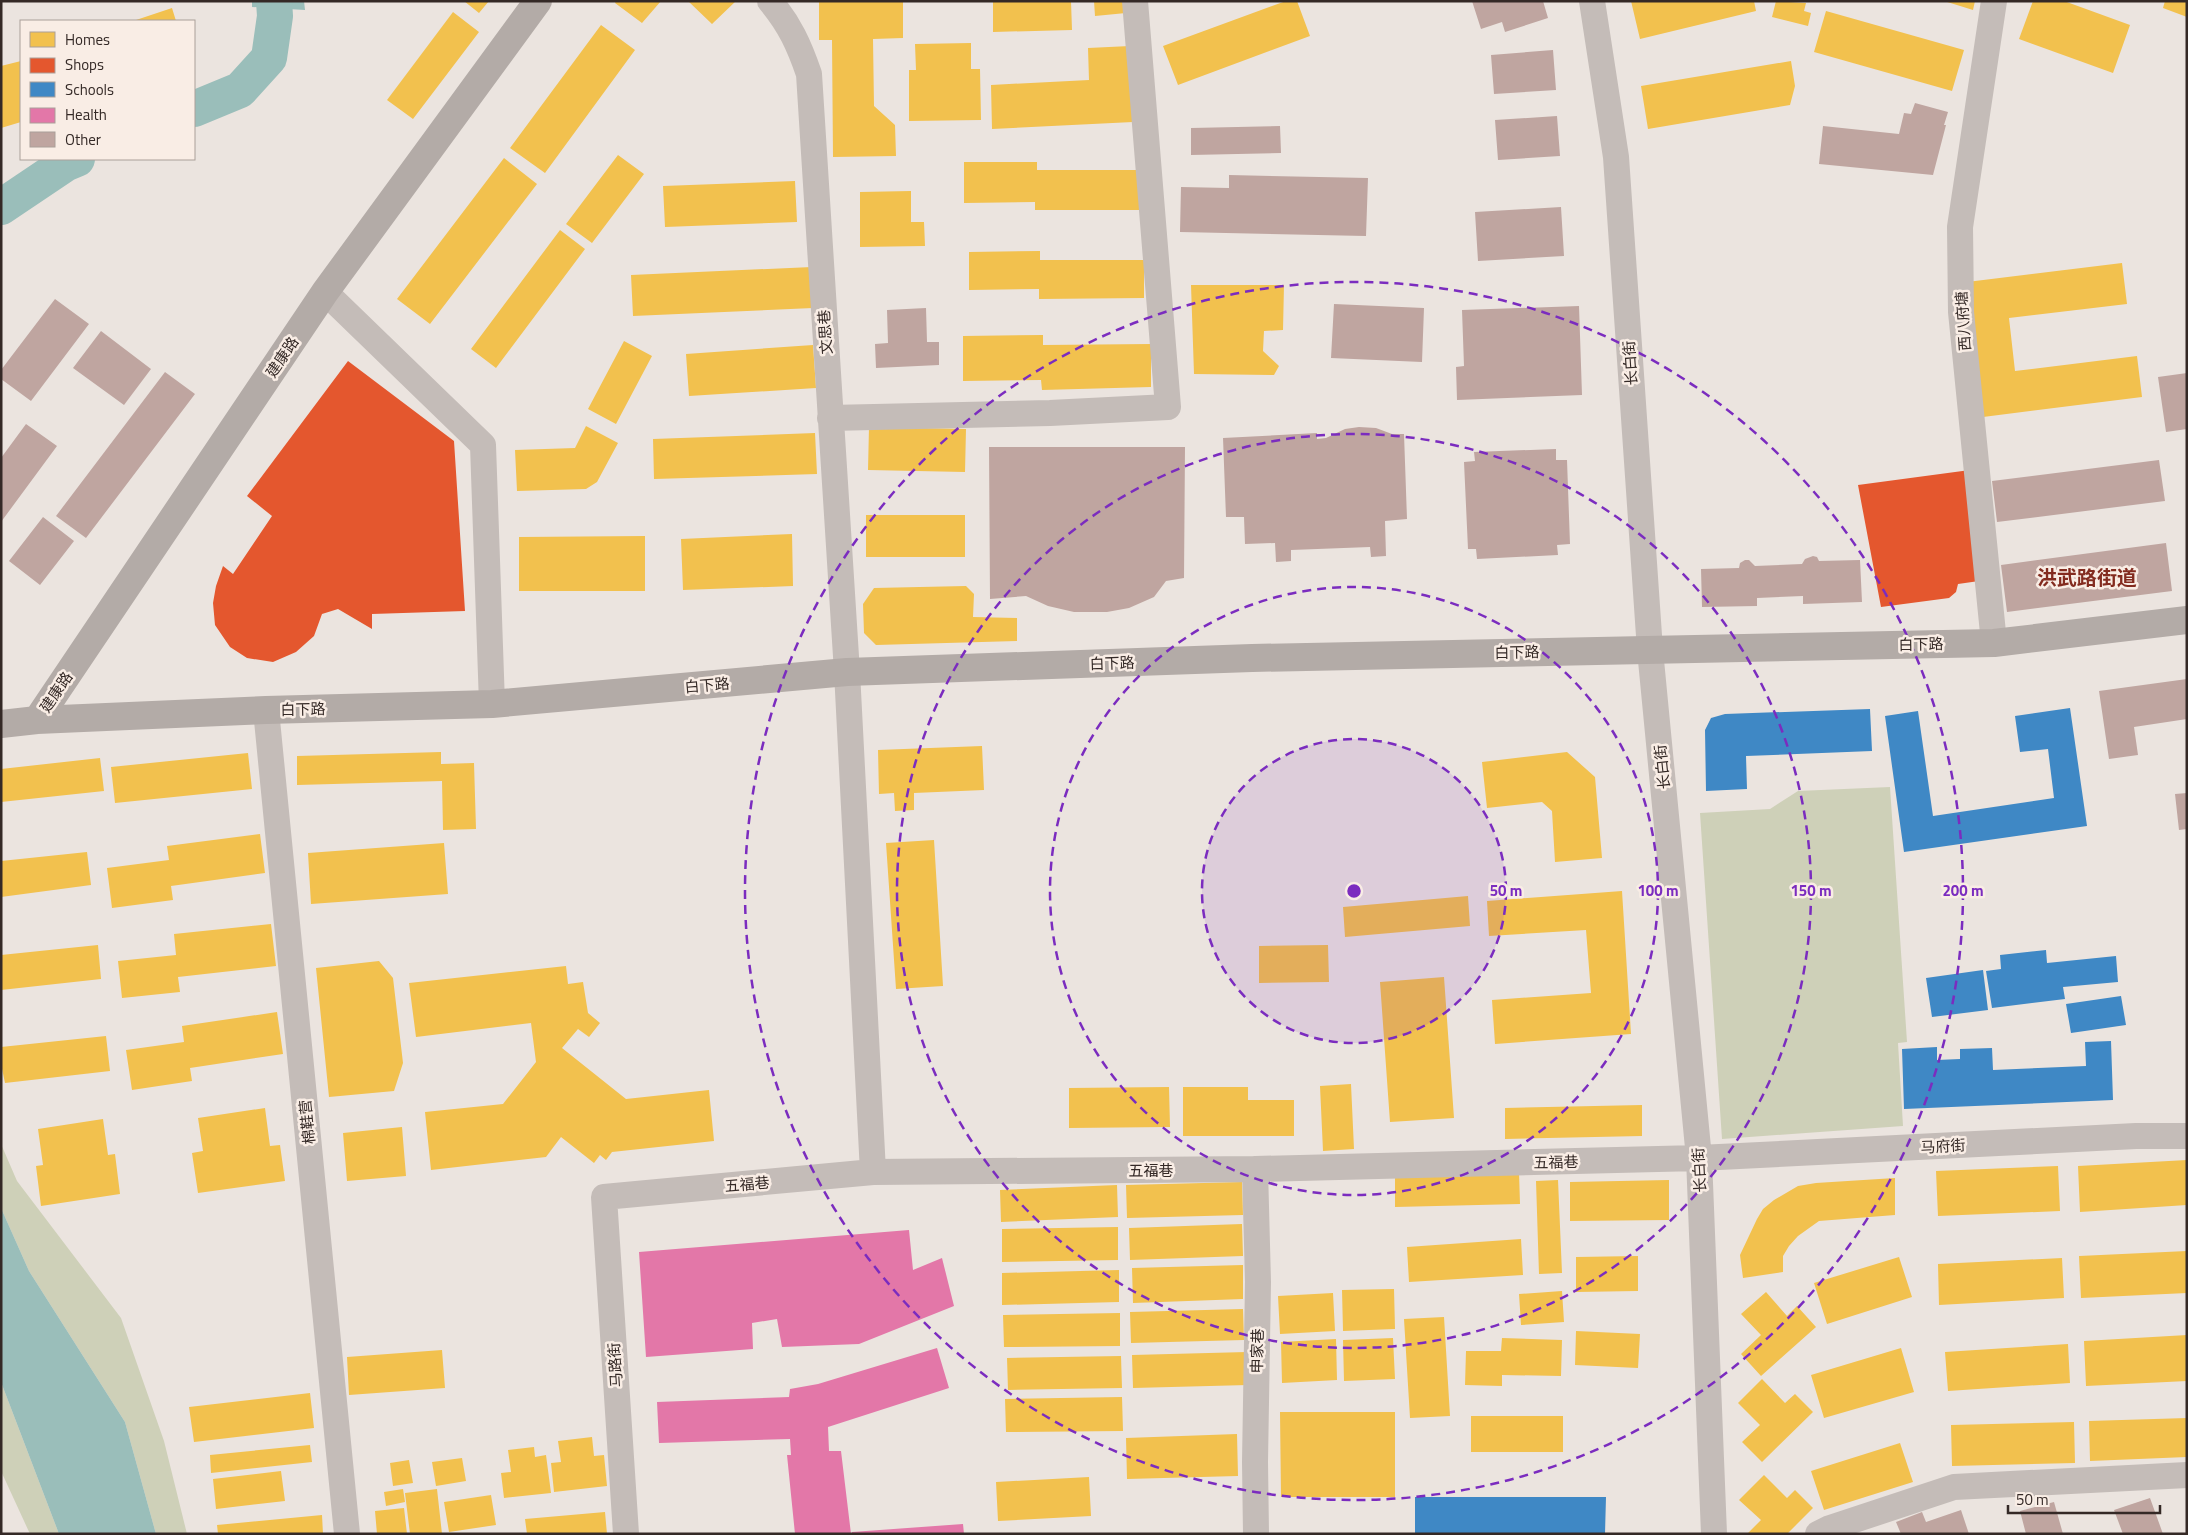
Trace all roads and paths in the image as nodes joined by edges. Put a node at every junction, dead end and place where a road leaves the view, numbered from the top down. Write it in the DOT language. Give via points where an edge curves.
graph roads {
  1 [pos="538,1"];
  2 [pos="770,1"];
  3 [pos="1135,1"];
  4 [pos="1592,1"];
  5 [pos="1994,1"];
  6 [pos="325,292"];
  7 [pos="830,418"];
  8 [pos="2187,620"];
  9 [pos="1994,643"];
  10 [pos="1650,650"];
  11 [pos="847,672"];
  12 [pos="492,704"];
  13 [pos="266,710"];
  14 [pos="37,720"];
  15 [pos="1,724"];
  16 [pos="2187,1136"];
  17 [pos="1699,1158"];
  18 [pos="1255,1169"];
  19 [pos="874,1172"];
  20 [pos="604,1197"];
  21 [pos="2187,1475"];
  22 [pos="347,1534"];
  23 [pos="626,1534"];
  24 [pos="1256,1534"];
  25 [pos="1714,1534"];
  26 [pos="1818,1534"];
  1 -- 6 [label="main road, 建康路"];
  2 -- 7 [label="street, 文思巷" via="786,20 808,74"];
  3 -- 7 [label="street" via="1168,407"];
  4 -- 10 [label="street, 长白街" via="1616,157"];
  5 -- 9 [label="street, 西八府塘" via="1960,227 1961,312"];
  6 -- 12 [label="street" via="484,446"];
  6 -- 14 [label="main road, 建康路"];
  7 -- 11 [label="street, 文思巷"];
  8 -- 9 [label="main road, 白下路"];
  9 -- 10 [label="main road, 白下路"];
  10 -- 11 [label="main road, 白下路" via="1242,658"];
  10 -- 17 [label="street, 长白街"];
  11 -- 12 [label="main road, 白下路"];
  11 -- 19 [label="street, 文思巷"];
  12 -- 13 [label="main road, 白下路"];
  13 -- 14 [label="main road, 白下路"];
  13 -- 22 [label="street, 棉鞋营"];
  14 -- 15 [label="main road, 白下路"];
  16 -- 17 [label="street, 马府街"];
  17 -- 18 [label="street, 五福巷"];
  17 -- 25 [label="street, 长白街"];
  18 -- 19 [label="street, 五福巷"];
  18 -- 24 [label="street, 申家巷" via="1258,1282"];
  19 -- 20 [label="street, 五福巷"];
  20 -- 23 [label="street, 马路街"];
  21 -- 26 [label="street" via="1954,1487"];
}
